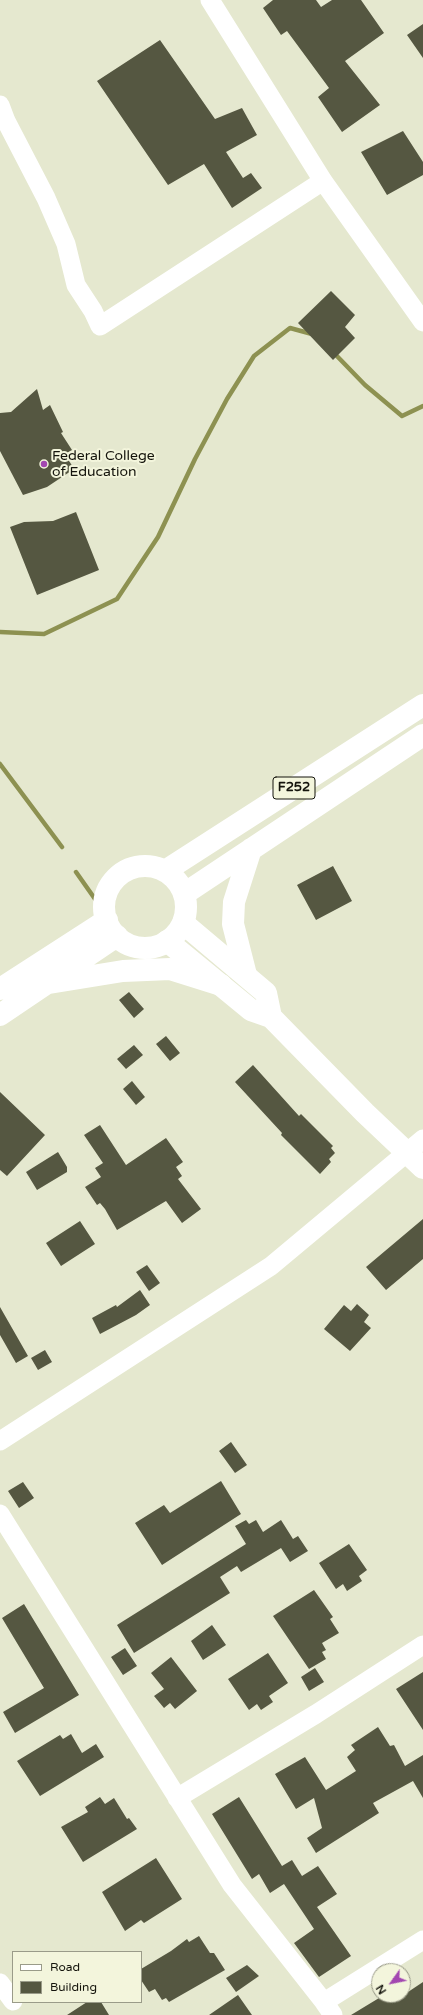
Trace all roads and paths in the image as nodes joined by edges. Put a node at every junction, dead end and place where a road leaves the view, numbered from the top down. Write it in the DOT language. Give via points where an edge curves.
graph roads {
  1 [pos="210,0"];
  2 [pos="0,105"];
  3 [pos="323,181"];
  4 [pos="423,322"];
  5 [pos="423,705"];
  6 [pos="423,735"];
  7 [pos="251,849"];
  8 [pos="165,871"];
  9 [pos="184,894"];
  10 [pos="183,923"];
  11 [pos="112,928"];
  12 [pos="167,941"];
  13 [pos="246,974"];
  14 [pos="48,983"];
  15 [pos="221,984"];
  16 [pos="0,989"];
  17 [pos="0,1015"];
  18 [pos="271,1017"];
  19 [pos="423,1139"];
  20 [pos="406,1153"];
  21 [pos="423,1168"];
  22 [pos="0,1441"];
  23 [pos="0,1514"];
  24 [pos="423,1646"];
  25 [pos="178,1798"];
  26 [pos="423,1940"];
  27 [pos="0,1983"];
  28 [pos="12,2001"];
  29 [pos="14,2003"];
  30 [pos="329,2008"];
  31 [pos="23,2015"];
  1 -- 3 [label="street"];
  2 -- 3 [label="street" via="66,244 76,285 100,326"];
  3 -- 4 [label="street"];
  5 -- 8 [label="main road, F252"];
  6 -- 7 [label="main road, F252"];
  7 -- 9 [label="main road, F252"];
  7 -- 13 [label="main road" via="234,902 233,924"];
  8 -- 9 [label="main road" via="180,885"];
  8 -- 11 [label="main road" via="137,867 119,875 105,900"];
  9 -- 10 [label="main road" via="186,904"];
  10 -- 12 [label="main road"];
  10 -- 13 [label="main road"];
  11 -- 12 [label="main road" via="130,944 144,948"];
  11 -- 14 [label="main road"];
  11 -- 16 [label="main road"];
  12 -- 15 [label="main road"];
  13 -- 18 [label="main road" via="266,992"];
  14 -- 15 [label="main road" via="123,971 170,969"];
  14 -- 17 [label="main road"];
  15 -- 18 [label="main road" via="251,1010"];
  18 -- 20 [label="main road"];
  19 -- 20 [label="street"];
  20 -- 21 [label="main road"];
  20 -- 22 [label="street" via="270,1266"];
  23 -- 25 [label="street"];
  24 -- 25 [label="street"];
  25 -- 30 [label="street" via="232,1885"];
  26 -- 30 [label="street"];
  27 -- 28 [label="street"];
  29 -- 31 [label="street"];
}
